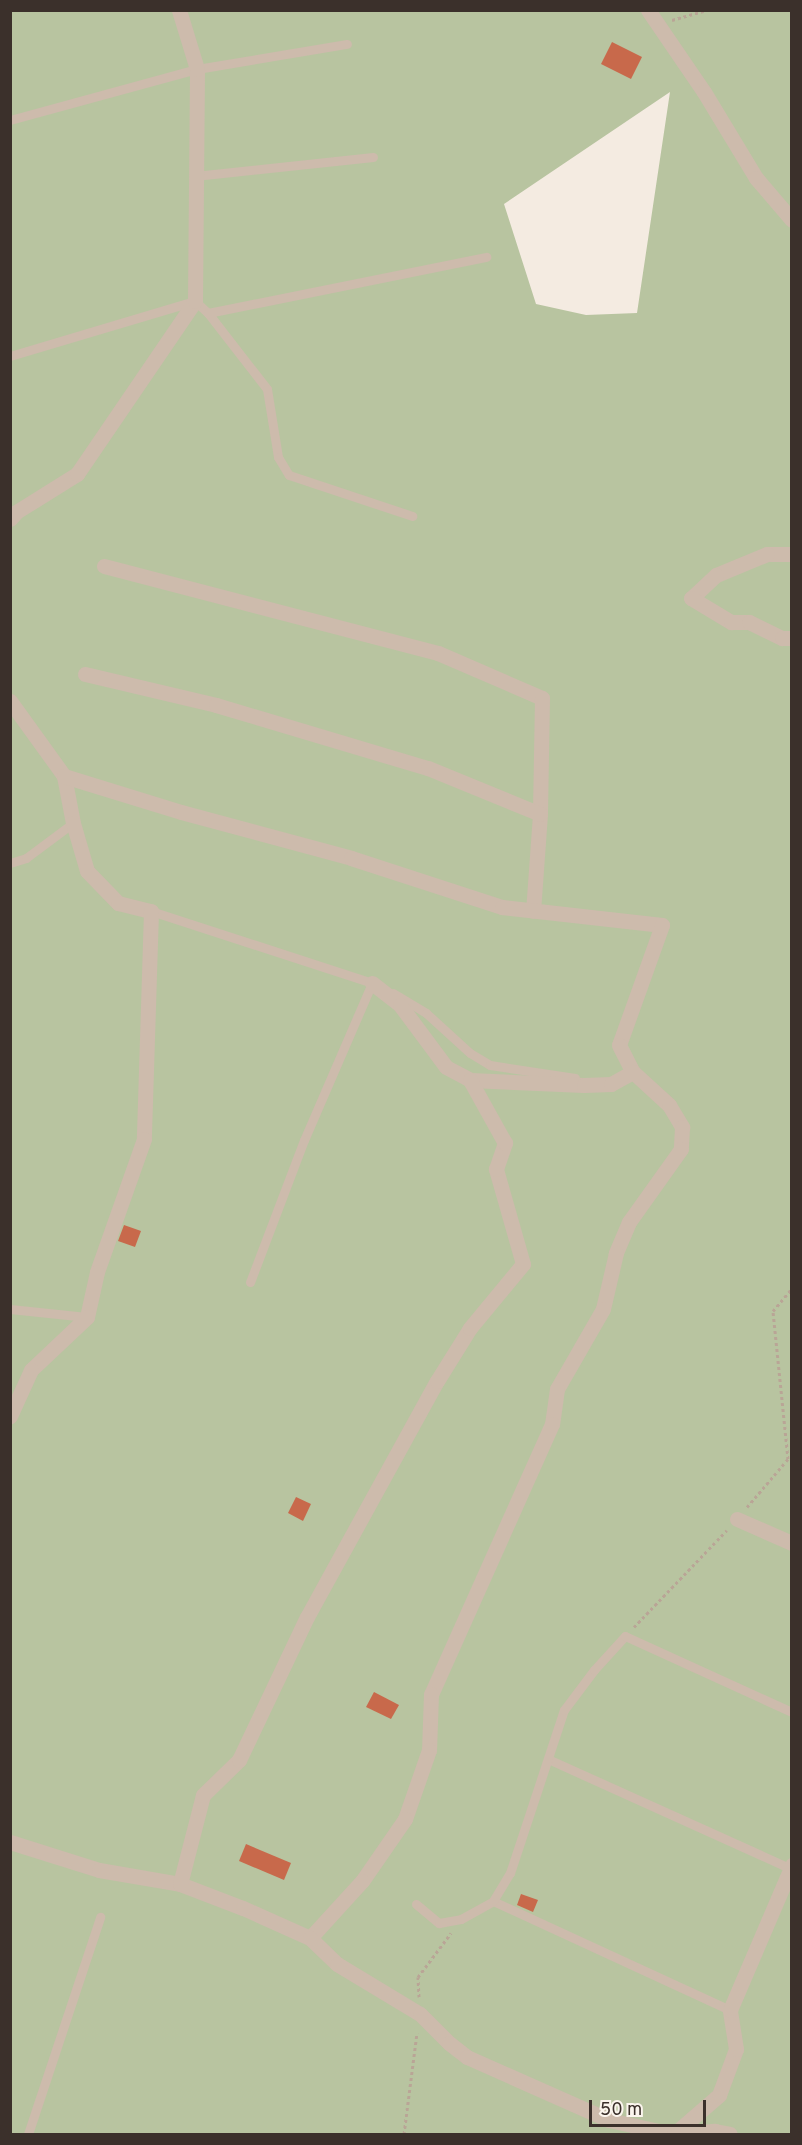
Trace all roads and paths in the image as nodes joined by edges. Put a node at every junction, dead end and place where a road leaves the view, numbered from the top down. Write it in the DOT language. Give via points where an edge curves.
graph roads {
  1 [pos="179,10"];
  2 [pos="648,10"];
  3 [pos="708,10"];
  4 [pos="657,24"];
  5 [pos="347,44"];
  6 [pos="197,69"];
  7 [pos="10,120"];
  8 [pos="373,157"];
  9 [pos="195,176"];
  10 [pos="792,220"];
  11 [pos="486,256"];
  12 [pos="195,301"];
  13 [pos="208,313"];
  14 [pos="10,356"];
  15 [pos="412,516"];
  16 [pos="10,519"];
  17 [pos="792,554"];
  18 [pos="104,566"];
  19 [pos="792,638"];
  20 [pos="85,674"];
  21 [pos="10,701"];
  22 [pos="64,776"];
  23 [pos="540,814"];
  24 [pos="73,823"];
  25 [pos="10,863"];
  26 [pos="151,911"];
  27 [pos="533,911"];
  28 [pos="372,983"];
  29 [pos="633,1072"];
  30 [pos="470,1080"];
  31 [pos="250,1282"];
  32 [pos="792,1288"];
  33 [pos="10,1309"];
  34 [pos="87,1317"];
  35 [pos="10,1416"];
  36 [pos="737,1520"];
  37 [pos="792,1543"];
  38 [pos="626,1636"];
  39 [pos="792,1712"];
  40 [pos="548,1759"];
  41 [pos="10,1842"];
  42 [pos="791,1868"];
  43 [pos="180,1884"];
  44 [pos="493,1901"];
  45 [pos="416,1904"];
  46 [pos="100,1917"];
  47 [pos="460,1919"];
  48 [pos="310,1938"];
  49 [pos="730,2010"];
  50 [pos="420,2014"];
  51 [pos="28,2134"];
  52 [pos="404,2134"];
  53 [pos="674,2134"];
  54 [pos="730,2134"];
  1 -- 6 [label="street"];
  2 -- 4 [label="street"];
  3 -- 4 [label="path"];
  4 -- 10 [label="street" via="756,177"];
  5 -- 6 [label="lane"];
  6 -- 7 [label="lane"];
  6 -- 9 [label="street"];
  8 -- 9 [label="lane"];
  9 -- 12 [label="street"];
  11 -- 13 [label="lane"];
  12 -- 13 [label="lane"];
  12 -- 14 [label="lane"];
  12 -- 16 [label="street" via="77,474"];
  13 -- 15 [label="lane" via="267,389 278,457 289,475"];
  17 -- 19 [label="street" via="767,554 716,575 691,598 731,622 749,622 782,638"];
  18 -- 23 [label="street" via="438,653 542,698"];
  20 -- 23 [label="street" via="216,705 429,768"];
  21 -- 22 [label="street"];
  22 -- 24 [label="street"];
  22 -- 27 [label="street" via="181,813 351,858 502,907"];
  23 -- 27 [label="street"];
  24 -- 25 [label="lane" via="26,858"];
  24 -- 26 [label="street" via="87,871 118,903"];
  26 -- 28 [label="lane"];
  26 -- 34 [label="street" via="144,1139 97,1272"];
  27 -- 29 [label="street" via="662,925 619,1045"];
  28 -- 29 [label="lane" via="406,999 490,1065 608,1080"];
  28 -- 30 [label="street" via="400,1005 446,1067"];
  28 -- 31 [label="lane" via="304,1140"];
  29 -- 30 [label="street" via="611,1084"];
  29 -- 48 [label="street" via="669,1105 682,1127 681,1149 629,1222 616,1253 603,1309 557,1389 552,1424 431,1694 429,1750 405,1819 362,1881"];
  30 -- 43 [label="street" via="505,1143 496,1169 523,1264 470,1329 437,1381 307,1617 239,1760 203,1796"];
  32 -- 36 [label="path" via="774,1311 788,1459"];
  33 -- 34 [label="lane"];
  34 -- 35 [label="street" via="31,1370"];
  36 -- 37 [label="street"];
  36 -- 38 [label="path"];
  38 -- 39 [label="lane"];
  38 -- 40 [label="lane" via="564,1710"];
  40 -- 42 [label="lane"];
  40 -- 44 [label="lane" via="510,1873"];
  41 -- 43 [label="street" via="99,1870"];
  42 -- 49 [label="street"];
  43 -- 48 [label="street"];
  44 -- 47 [label="lane"];
  44 -- 49 [label="lane"];
  45 -- 47 [label="lane" via="439,1923"];
  46 -- 51 [label="lane"];
  47 -- 50 [label="path" via="418,1977"];
  48 -- 50 [label="street" via="337,1964"];
  49 -- 53 [label="street" via="736,2049 719,2095"];
  50 -- 52 [label="path"];
  50 -- 53 [label="street" via="467,2057 609,2120"];
  53 -- 54 [label="street"];
}
